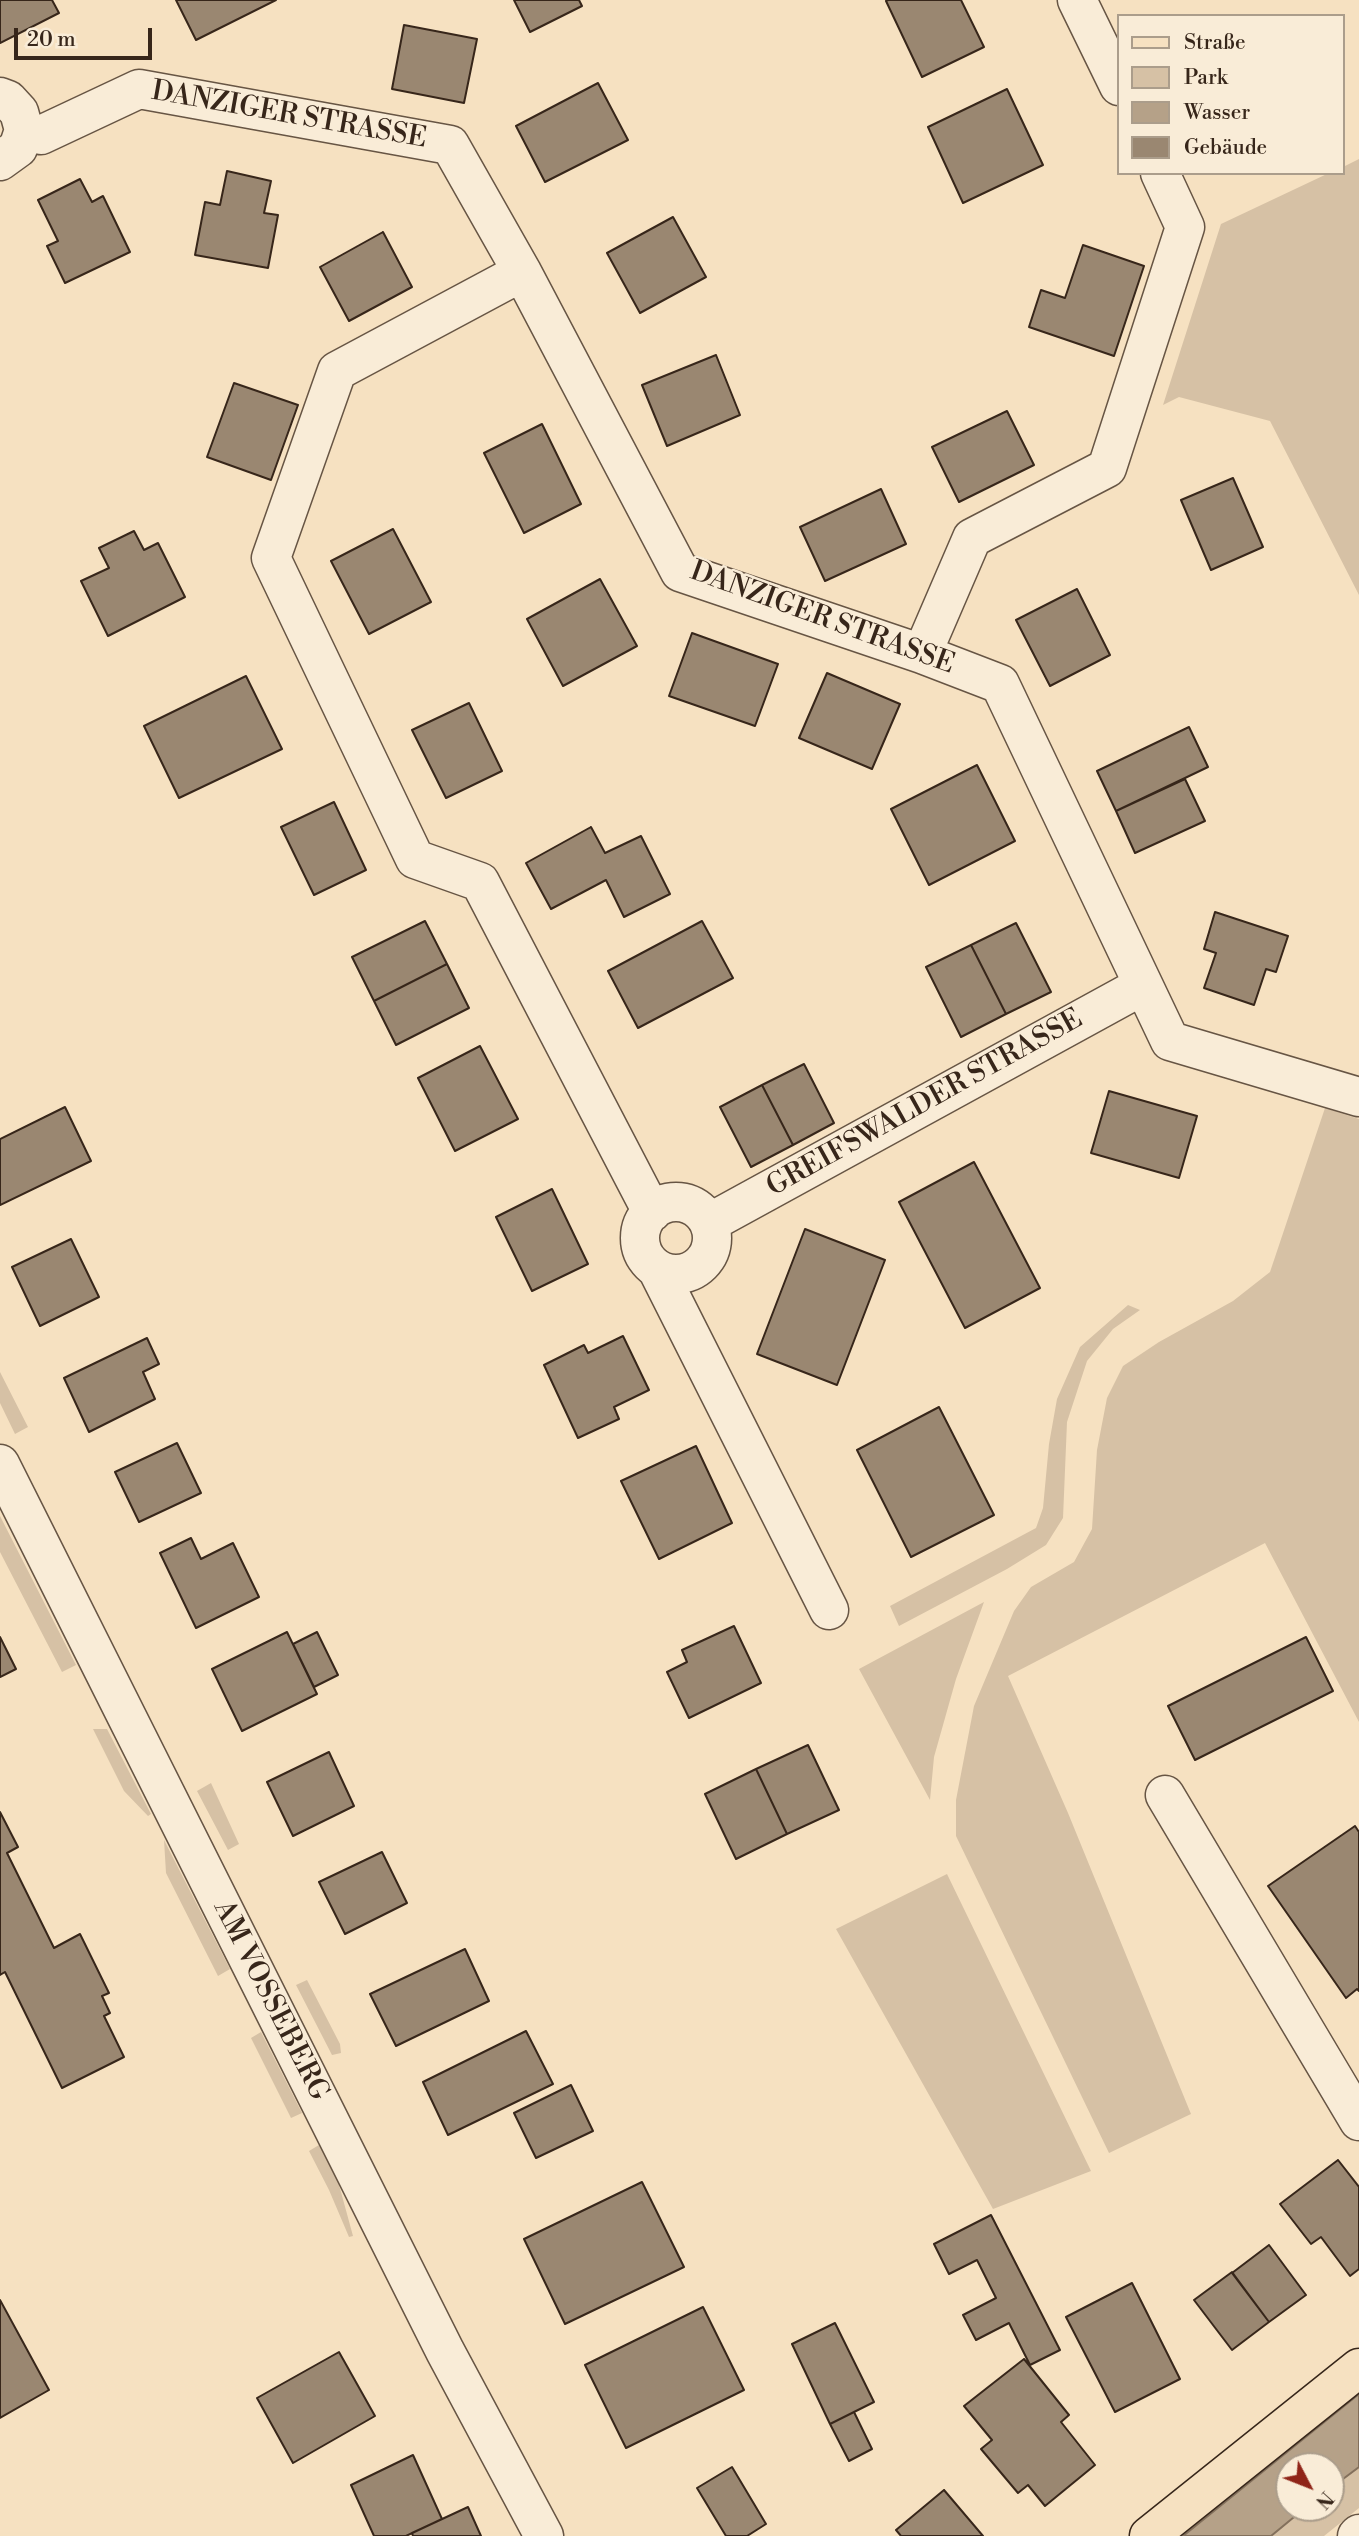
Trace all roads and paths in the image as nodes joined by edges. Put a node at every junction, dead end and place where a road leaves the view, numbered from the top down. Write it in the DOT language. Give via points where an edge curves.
graph roads {
  1 [pos="1077,0"];
  2 [pos="1118,84"];
  3 [pos="0,97"];
  4 [pos="24,130"];
  5 [pos="0,161"];
  6 [pos="1161,175"];
  7 [pos="522,272"];
  8 [pos="922,654"];
  9 [pos="1142,986"];
  10 [pos="1359,1097"];
  11 [pos="652,1212"];
  12 [pos="709,1223"];
  13 [pos="657,1269"];
  14 [pos="0,1464"];
  15 [pos="829,1610"];
  16 [pos="1165,1795"];
  17 [pos="1359,2121"];
  18 [pos="1359,2368"];
  19 [pos="544,2536"];
  20 [pos="1149,2536"];
  1 -- 2 [label="street"];
  3 -- 4 [label="street" via="19,112"];
  4 -- 5 [label="street" via="18,148"];
  4 -- 7 [label="street, DANZIGER STRASSE" via="41,135 139,89 450,145"];
  6 -- 8 [label="street" via="1185,227 1107,468 972,538"];
  7 -- 8 [label="street, DANZIGER STRASSE" via="680,572"];
  7 -- 11 [label="street" via="337,371 271,558 415,859 480,882"];
  8 -- 9 [label="street, DANZIGER STRASSE" via="1000,684"];
  9 -- 10 [label="street, DANZIGER STRASSE" via="1170,1041"];
  9 -- 12 [label="street, GREIFSWALDER STRASSE"];
  11 -- 12 [label="street" via="676,1202 689,1204"];
  11 -- 13 [label="street" via="644,1222 640,1245"];
  12 -- 13 [label="street" via="712,1241 706,1258 693,1270 675,1274"];
  13 -- 15 [label="street"];
  14 -- 19 [label="street, AM VOSSEBERG" via="440,2340"];
  16 -- 17 [label="street"];
  18 -- 20 [label="main road"];
}
